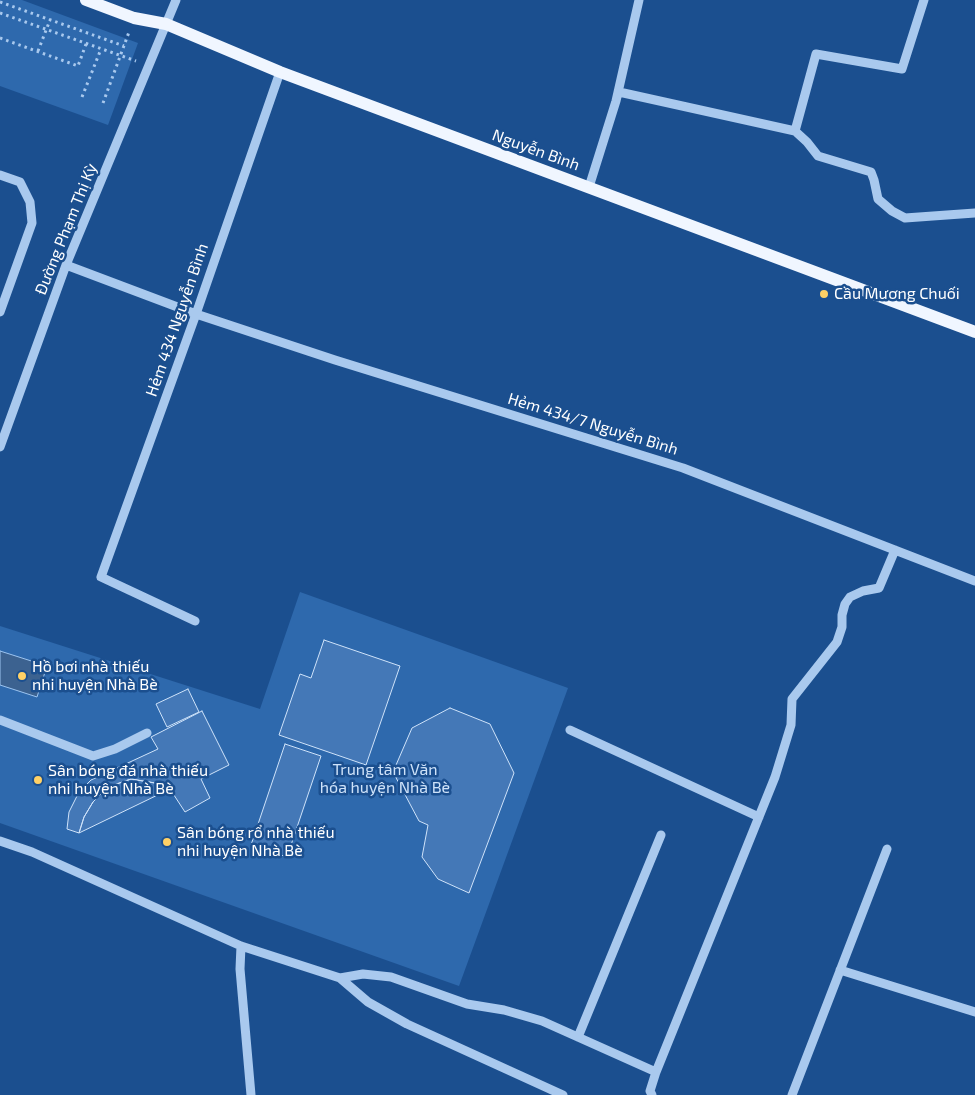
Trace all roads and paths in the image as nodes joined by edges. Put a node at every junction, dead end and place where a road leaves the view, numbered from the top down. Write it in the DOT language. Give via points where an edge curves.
graph roads {
  1 [pos="86,0"];
  2 [pos="176,0"];
  3 [pos="639,0"];
  4 [pos="924,0"];
  5 [pos="0,2"];
  6 [pos="0,13"];
  7 [pos="134,18"];
  8 [pos="50,20"];
  9 [pos="166,24"];
  10 [pos="46,30"];
  11 [pos="0,38"];
  12 [pos="86,44"];
  13 [pos="124,46"];
  14 [pos="101,49"];
  15 [pos="38,52"];
  16 [pos="120,56"];
  17 [pos="148,65"];
  18 [pos="280,72"];
  19 [pos="619,92"];
  20 [pos="82,97"];
  21 [pos="103,103"];
  22 [pos="795,132"];
  23 [pos="0,175"];
  24 [pos="589,187"];
  25 [pos="975,213"];
  26 [pos="66,265"];
  27 [pos="0,312"];
  28 [pos="196,314"];
  29 [pos="975,332"];
  30 [pos="0,447"];
  31 [pos="895,550"];
  32 [pos="975,582"];
  33 [pos="196,621"];
  34 [pos="0,720"];
  35 [pos="570,730"];
  36 [pos="148,732"];
  37 [pos="759,817"];
  38 [pos="661,835"];
  39 [pos="0,841"];
  40 [pos="887,849"];
  41 [pos="241,946"];
  42 [pos="840,970"];
  43 [pos="340,978"];
  44 [pos="975,1012"];
  45 [pos="578,1037"];
  46 [pos="656,1072"];
  47 [pos="251,1095"];
  48 [pos="563,1095"];
  49 [pos="652,1095"];
  50 [pos="792,1095"];
  1 -- 7 [label="main road, Nguyễn Bình"];
  2 -- 9 [label="street, Đường Phạm Thị Kỳ"];
  3 -- 19 [label="street"];
  4 -- 22 [label="street" via="902,68 816,54"];
  5 -- 8 [label="path"];
  6 -- 10 [label="path"];
  7 -- 9 [label="main road, Nguyễn Bình"];
  7 -- 13 [label="path"];
  8 -- 10 [label="path"];
  8 -- 13 [label="path"];
  9 -- 17 [label="street, Đường Phạm Thị Kỳ"];
  9 -- 18 [label="main road, Nguyễn Bình"];
  10 -- 12 [label="path"];
  10 -- 15 [label="path"];
  11 -- 15 [label="path"];
  12 -- 14 [label="path"];
  12 -- 15 [label="path" via="78,66"];
  13 -- 16 [label="path"];
  14 -- 16 [label="path"];
  14 -- 20 [label="path"];
  16 -- 17 [label="path"];
  16 -- 21 [label="path"];
  17 -- 26 [label="street, Đường Phạm Thị Kỳ"];
  18 -- 24 [label="main road, Nguyễn Bình"];
  18 -- 28 [label="street, Hẻm 434 Nguyễn Bình"];
  19 -- 22 [label="street"];
  19 -- 24 [label="street"];
  22 -- 25 [label="street" via="818,156 871,172 878,199 905,218"];
  23 -- 27 [label="street" via="20,182 30,202 32,222"];
  24 -- 29 [label="main road, Nguyễn Bình"];
  26 -- 28 [label="street, Hẻm 434/7 Nguyễn Bình"];
  26 -- 30 [label="street, Đường Phạm Thị Kỳ"];
  28 -- 31 [label="street, Hẻm 434/7 Nguyễn Bình" via="683,468"];
  28 -- 33 [label="street, Hẻm 434 Nguyễn Bình" via="101,577"];
  31 -- 32 [label="street, Hẻm 434/7 Nguyễn Bình"];
  31 -- 37 [label="street" via="879,588 850,596 842,615 837,642 792,699 791,725"];
  34 -- 36 [label="street" via="93,756"];
  35 -- 37 [label="street"];
  37 -- 46 [label="street"];
  38 -- 45 [label="street"];
  39 -- 41 [label="street" via="32,852"];
  40 -- 42 [label="street"];
  41 -- 43 [label="street"];
  41 -- 47 [label="street"];
  42 -- 44 [label="street"];
  42 -- 50 [label="street"];
  43 -- 45 [label="street" via="363,974 391,977 467,1004 542,1021"];
  43 -- 48 [label="street" via="368,1002 407,1024"];
  45 -- 46 [label="street"];
  46 -- 49 [label="street" via="650,1091"];
}
